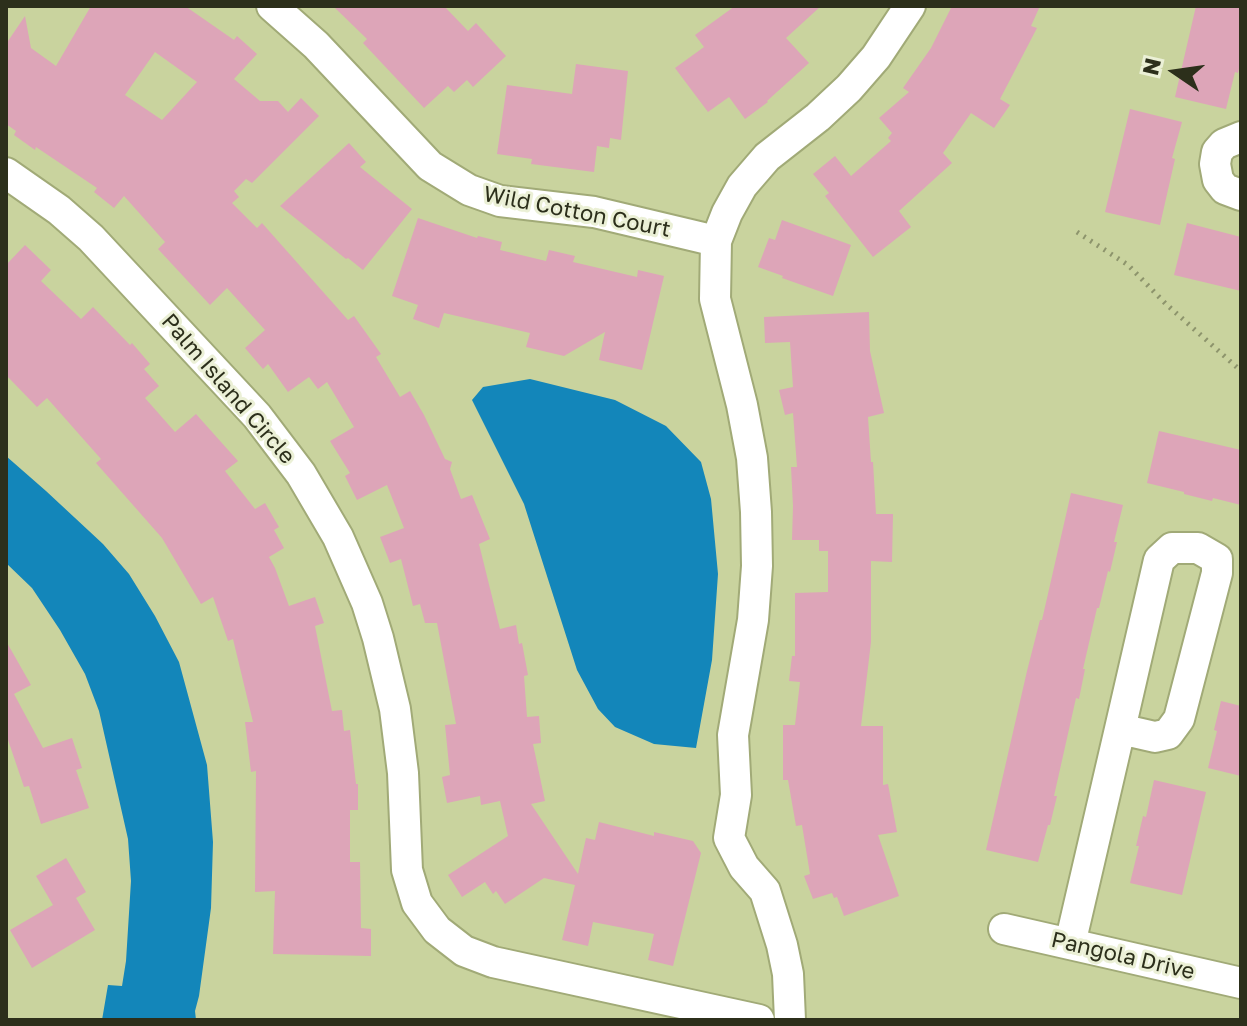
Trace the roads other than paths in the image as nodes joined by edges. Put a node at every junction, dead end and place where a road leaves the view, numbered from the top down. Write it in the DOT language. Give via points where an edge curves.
graph roads {
  1 [pos="272,6"];
  2 [pos="910,6"];
  3 [pos="1241,137"];
  4 [pos="6,173"];
  5 [pos="1241,195"];
  6 [pos="716,241"];
  7 [pos="1120,729"];
  8 [pos="1004,929"];
  9 [pos="1070,944"];
  10 [pos="1241,983"];
  11 [pos="759,1020"];
  12 [pos="790,1020"];
  1 -- 6 [label="street, Wild Cotton Court" via="430,166 469,190 500,201 594,212"];
  2 -- 6 [label="street" via="849,88 767,157 742,186"];
  3 -- 5 [label="street" via="1224,144 1215,164 1225,189"];
  4 -- 11 [label="street, Palm Island Circle" via="91,238 257,416 301,474 338,537 367,603 395,709 407,870 417,903 437,930 464,951 493,962"];
  6 -- 12 [label="street" via="715,299 742,405 756,512 753,620 733,735 736,795 729,838 765,891 788,974"];
  7 -- 7 [label="street" via="1159,560 1172,548 1198,548 1217,559 1217,573 1179,719 1168,734 1155,737"];
  7 -- 9 [label="street"];
  8 -- 9 [label="street, Pangola Drive"];
  9 -- 10 [label="street, Pangola Drive"];
}
